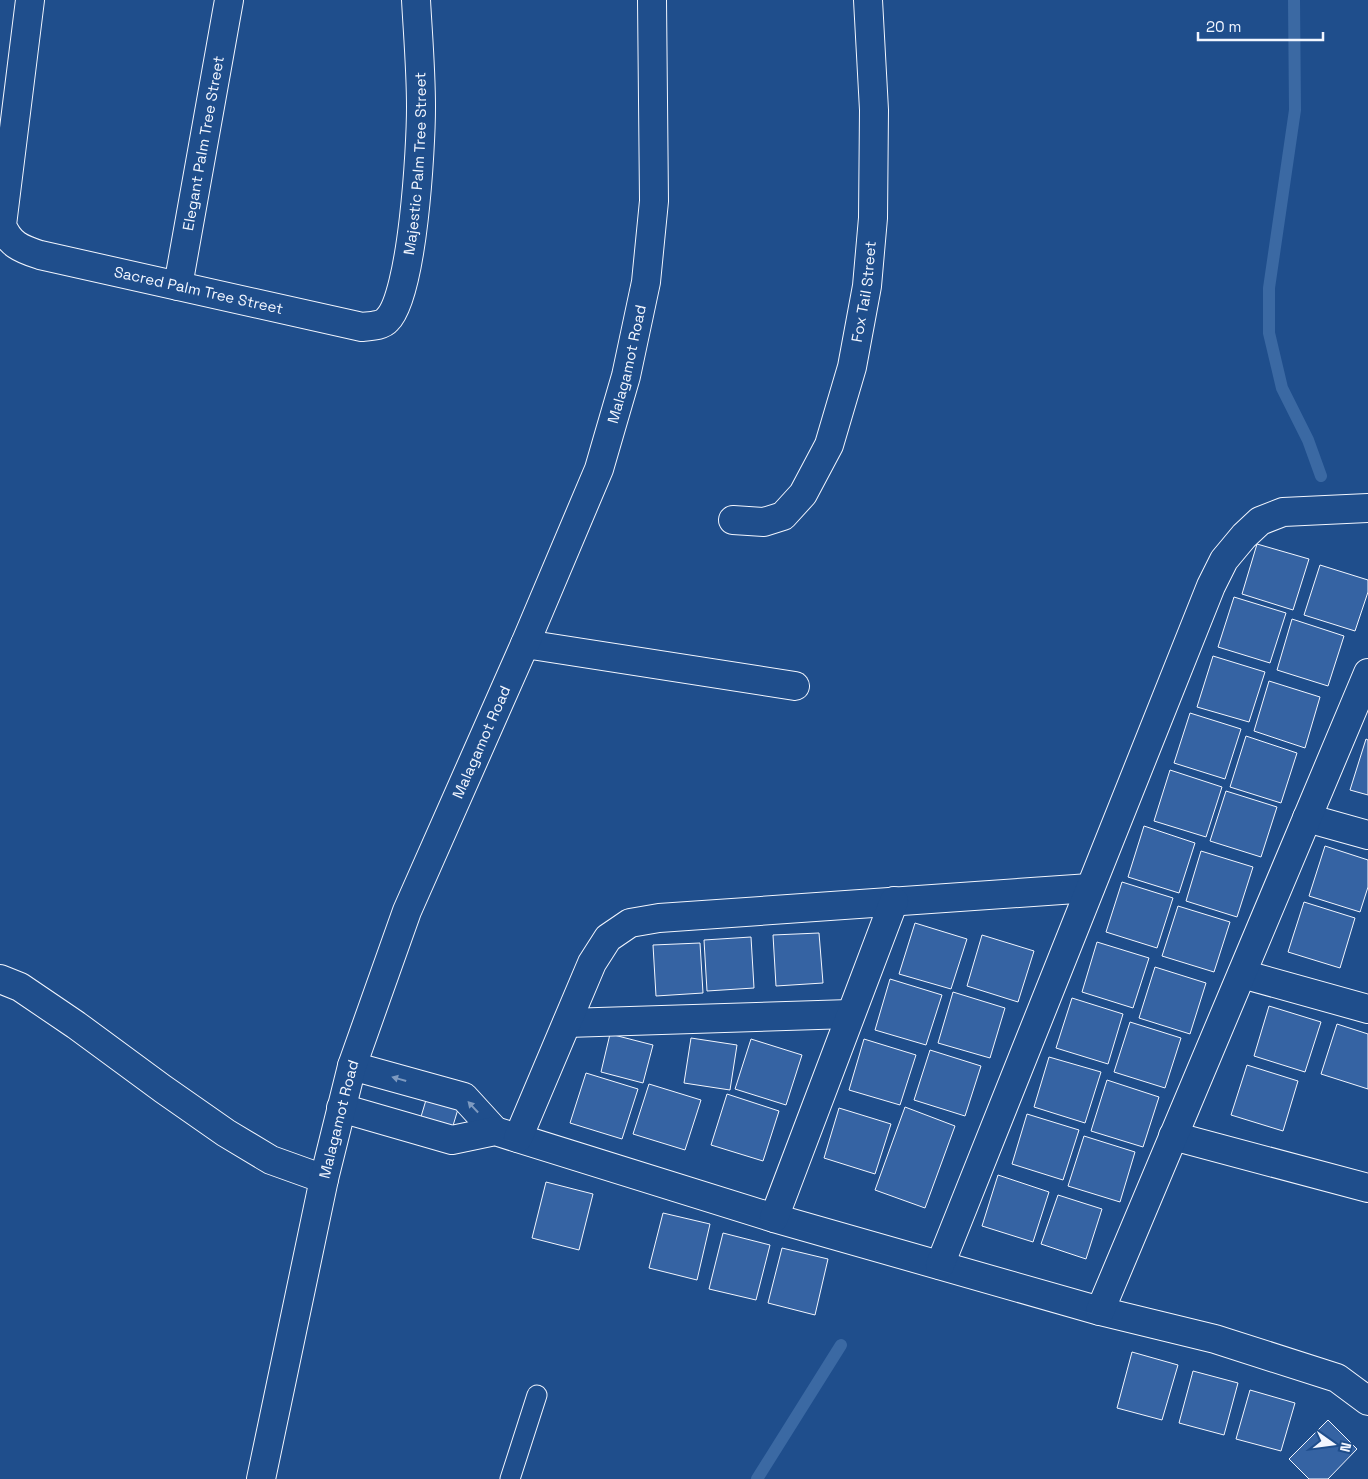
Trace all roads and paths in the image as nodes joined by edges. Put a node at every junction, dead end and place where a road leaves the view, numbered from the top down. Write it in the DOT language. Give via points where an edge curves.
graph roads {
  1 [pos="30,0"];
  2 [pos="229,0"];
  3 [pos="416,0"];
  4 [pos="652,0"];
  5 [pos="868,0"];
  6 [pos="178,286"];
  7 [pos="386,322"];
  8 [pos="1368,508"];
  9 [pos="733,520"];
  10 [pos="525,644"];
  11 [pos="1368,673"];
  12 [pos="795,686"];
  13 [pos="1307,818"];
  14 [pos="1368,836"];
  15 [pos="1090,888"];
  16 [pos="894,901"];
  17 [pos="1242,974"];
  18 [pos="0,980"];
  19 [pos="1368,1009"];
  20 [pos="850,1014"];
  21 [pos="567,1023"];
  22 [pos="352,1066"];
  23 [pos="341,1108"];
  24 [pos="507,1134"];
  25 [pos="1173,1136"];
  26 [pos="324,1179"];
  27 [pos="1368,1188"];
  28 [pos="774,1218"];
  29 [pos="940,1265"];
  30 [pos="1100,1310"];
  31 [pos="537,1395"];
  32 [pos="1368,1401"];
  33 [pos="261,1479"];
  34 [pos="510,1479"];
  1 -- 6 [label="street, Sacred Palm Tree Street" via="2,219 6,235 23,250"];
  2 -- 6 [label="street, Elegant Palm Tree Street"];
  3 -- 7 [label="street, Majestic Palm Tree Street" via="421,108 418,172 407,266 395,311"];
  4 -- 10 [label="street, Malagamot Road" via="654,201 646,282 626,376 599,469"];
  5 -- 9 [label="street, Fox Tail Street" via="874,110 873,218 867,286 852,367 829,445 804,494 783,516 764,522"];
  6 -- 7 [label="street, Sacred Palm Tree Street" via="362,327"];
  8 -- 15 [label="street" via="1283,512 1260,522 1224,560 1207,595"];
  10 -- 12 [label="street"];
  10 -- 22 [label="street, Malagamot Road" via="407,911"];
  11 -- 13 [label="street"];
  13 -- 14 [label="street"];
  13 -- 17 [label="street"];
  15 -- 16 [label="street"];
  15 -- 29 [label="street"];
  16 -- 20 [label="street"];
  16 -- 21 [label="street" via="659,918 630,923 608,938 592,963"];
  17 -- 19 [label="street"];
  17 -- 25 [label="street"];
  18 -- 26 [label="street" via="20,987 226,1133 271,1160"];
  20 -- 21 [label="street"];
  20 -- 28 [label="street"];
  21 -- 24 [label="street"];
  22 -- 23 [label="street, Malagamot Road"];
  24 -- 22 [label="street, one-way" via="464,1097"];
  23 -- 24 [label="street" via="452,1140"];
  23 -- 26 [label="street, Malagamot Road"];
  24 -- 28 [label="street"];
  25 -- 27 [label="street"];
  25 -- 30 [label="street"];
  26 -- 33 [label="street, Malagamot Road"];
  28 -- 29 [label="street"];
  29 -- 30 [label="street"];
  30 -- 32 [label="street" via="1215,1339 1337,1378"];
  31 -- 34 [label="lane"];
}
